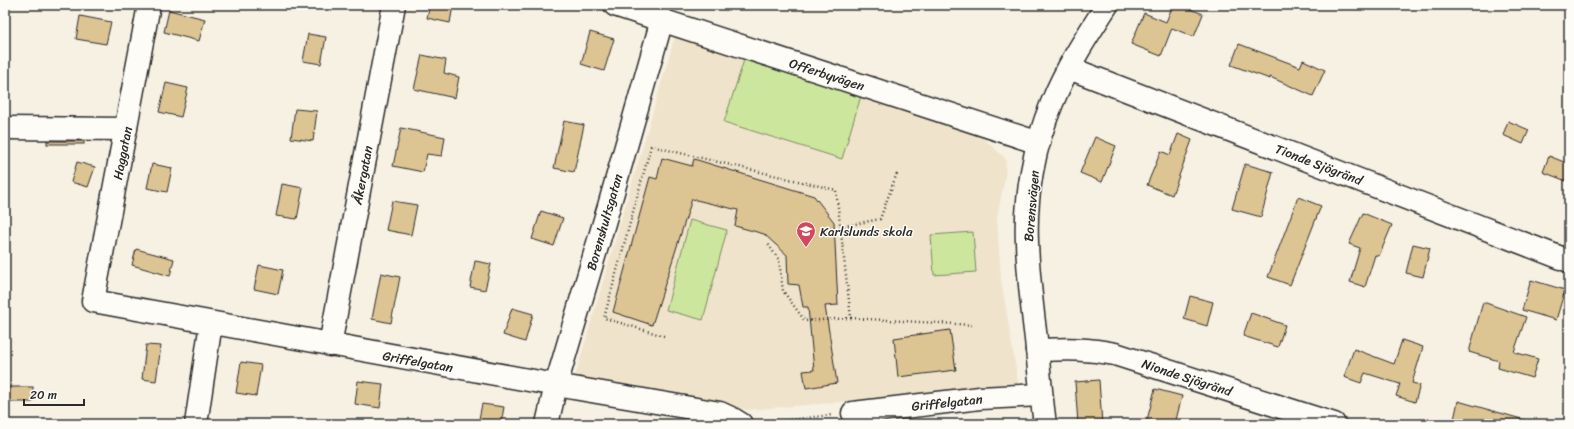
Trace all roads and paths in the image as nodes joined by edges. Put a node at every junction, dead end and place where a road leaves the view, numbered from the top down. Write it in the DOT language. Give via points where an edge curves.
graph roads {
  1 [pos="150,5"];
  2 [pos="394,5"];
  3 [pos="615,5"];
  4 [pos="1107,5"];
  5 [pos="662,20"];
  6 [pos="1069,68"];
  7 [pos="5,128"];
  8 [pos="126,129"];
  9 [pos="1039,143"];
  10 [pos="898,173"];
  11 [pos="840,227"];
  12 [pos="768,244"];
  13 [pos="1569,261"];
  14 [pos="93,301"];
  15 [pos="851,318"];
  16 [pos="211,323"];
  17 [pos="973,325"];
  18 [pos="664,336"];
  19 [pos="330,345"];
  20 [pos="1037,350"];
  21 [pos="556,385"];
  22 [pos="1041,395"];
  23 [pos="853,413"];
  24 [pos="196,424"];
  25 [pos="547,424"];
  26 [pos="741,424"];
  27 [pos="755,424"];
  28 [pos="1045,424"];
  29 [pos="1334,424"];
  1 -- 8 [label="street, Haggatan"];
  2 -- 19 [label="street, Åkergatan"];
  3 -- 5 [label="street, Offerbyvägen"];
  4 -- 6 [label="street, Borensvägen"];
  5 -- 9 [label="street, Offerbyvägen"];
  5 -- 21 [label="street, Borenshultsgatan"];
  6 -- 9 [label="street, Borensvägen" via="1052,102"];
  6 -- 13 [label="street, Tionde Sjögränd"];
  7 -- 8 [label="street"];
  8 -- 14 [label="street, Haggatan"];
  9 -- 20 [label="street, Borensvägen" via="1030,186 1027,241"];
  10 -- 11 [label="path" via="880,219"];
  11 -- 15 [label="path"];
  11 -- 18 [label="path" via="836,190 651,146 604,318"];
  12 -- 15 [label="path" via="779,260 783,291 805,321"];
  14 -- 16 [label="street, Griffelgatan"];
  15 -- 17 [label="path"];
  16 -- 19 [label="street, Griffelgatan"];
  16 -- 24 [label="street"];
  19 -- 21 [label="street, Griffelgatan"];
  20 -- 22 [label="street, Borensvägen"];
  20 -- 29 [label="street, Nionde Sjögränd" via="1082,349 1115,354"];
  21 -- 25 [label="street, Borenshultsgatan"];
  21 -- 26 [label="street, Griffelgatan" via="720,413"];
  22 -- 23 [label="street, Griffelgatan" via="980,398"];
  22 -- 28 [label="street, Borensvägen"];
  23 -- 27 [label="path"];
}
